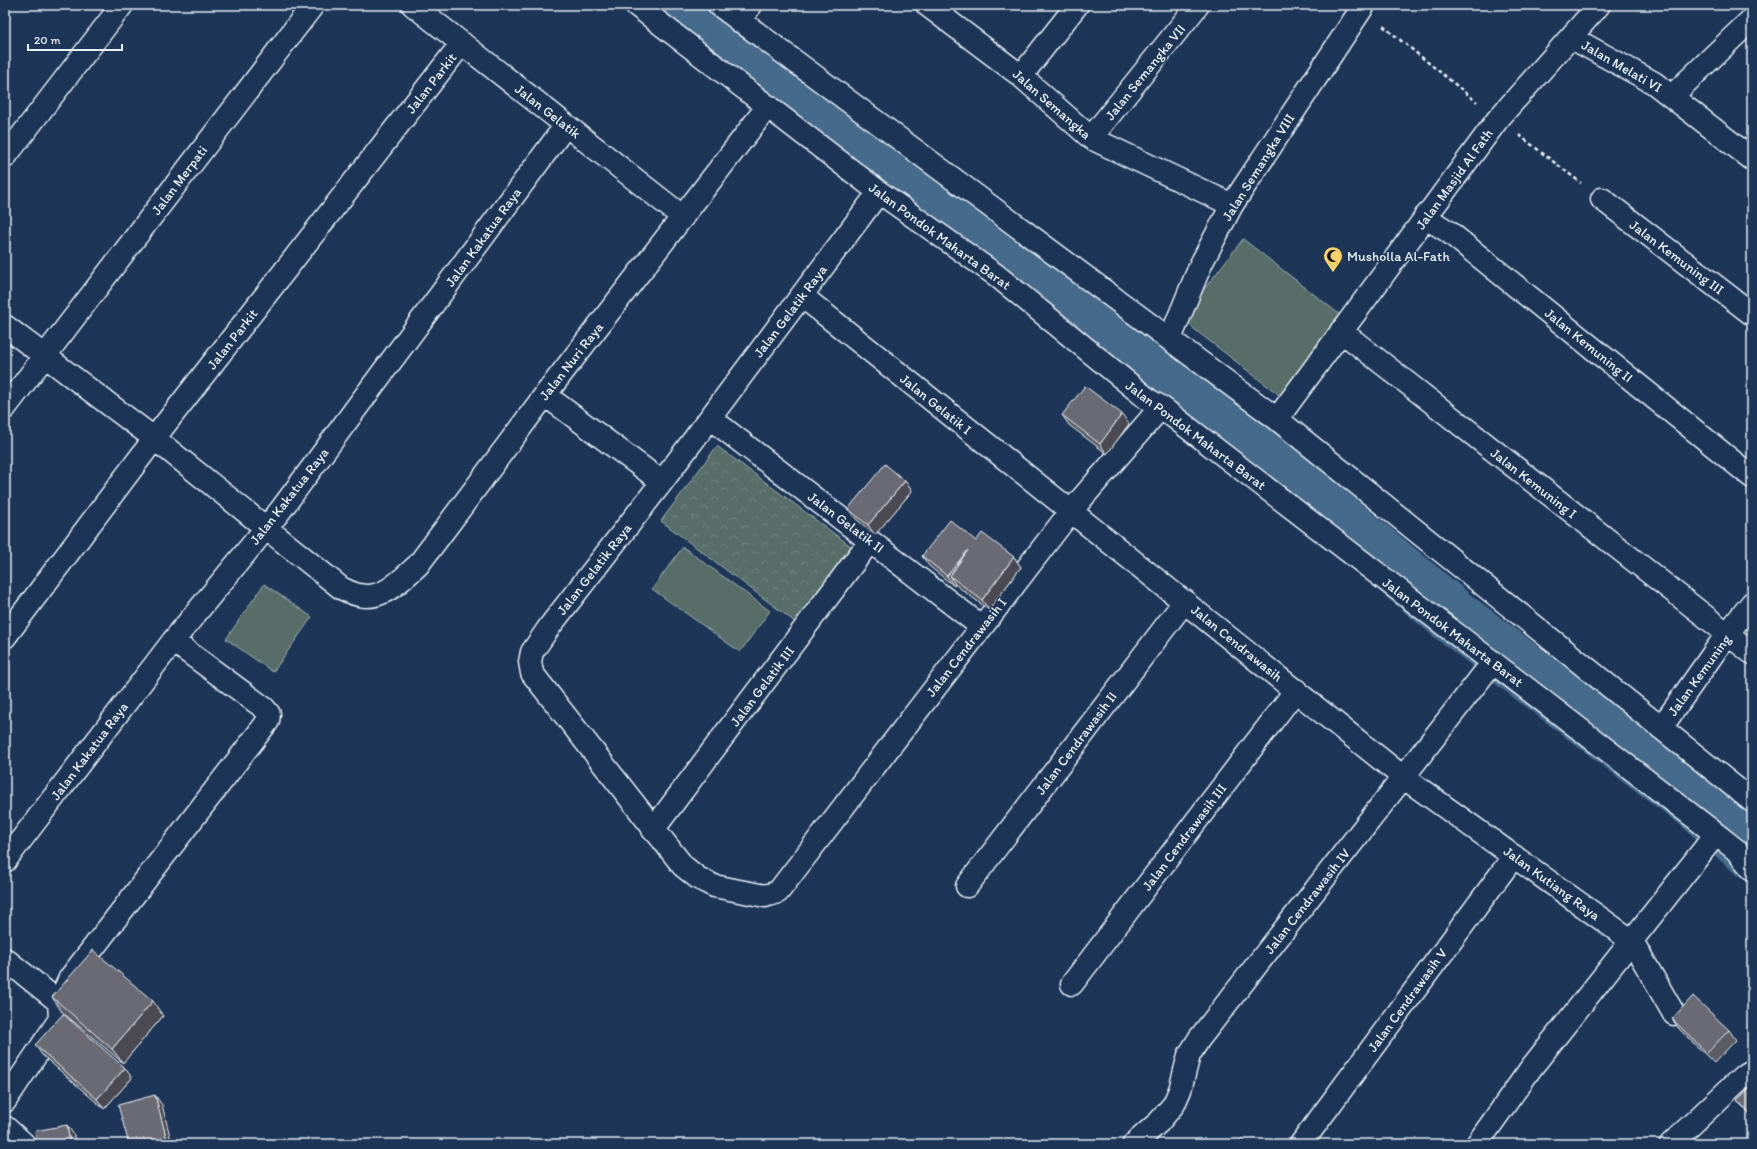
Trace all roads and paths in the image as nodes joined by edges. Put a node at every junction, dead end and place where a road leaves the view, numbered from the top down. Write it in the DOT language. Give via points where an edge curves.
graph roads {
  1 [pos="122,5"];
  2 [pos="314,5"];
  3 [pos="413,5"];
  4 [pos="636,5"];
  5 [pos="719,5"];
  6 [pos="927,5"];
  7 [pos="1077,5"];
  8 [pos="1198,5"];
  9 [pos="1364,5"];
  10 [pos="1599,5"];
  11 [pos="745,13"];
  12 [pos="1752,19"];
  13 [pos="1572,38"];
  14 [pos="462,43"];
  15 [pos="1021,76"];
  16 [pos="1672,96"];
  17 [pos="768,106"];
  18 [pos="566,125"];
  19 [pos="1091,138"];
  20 [pos="5,158"];
  21 [pos="1752,158"];
  22 [pos="879,192"];
  23 [pos="1602,199"];
  24 [pos="1232,205"];
  25 [pos="682,217"];
  26 [pos="1425,218"];
  27 [pos="802,296"];
  28 [pos="1752,314"];
  29 [pos="5,326"];
  30 [pos="1341,331"];
  31 [pos="1170,339"];
  32 [pos="45,356"];
  33 [pos="545,395"];
  34 [pos="1161,407"];
  35 [pos="5,408"];
  36 [pos="710,418"];
  37 [pos="1277,419"];
  38 [pos="155,439"];
  39 [pos="1752,477"];
  40 [pos="662,482"];
  41 [pos="1071,511"];
  42 [pos="267,527"];
  43 [pos="870,541"];
  44 [pos="1184,601"];
  45 [pos="1752,603"];
  46 [pos="982,627"];
  47 [pos="1727,634"];
  48 [pos="5,637"];
  49 [pos="173,641"];
  50 [pos="1752,653"];
  51 [pos="1493,662"];
  52 [pos="1296,690"];
  53 [pos="1661,728"];
  54 [pos="1403,777"];
  55 [pos="1752,801"];
  56 [pos="653,830"];
  57 [pos="1716,834"];
  58 [pos="1514,856"];
  59 [pos="5,861"];
  60 [pos="1752,870"];
  61 [pos="967,886"];
  62 [pos="778,892"];
  63 [pos="1632,941"];
  64 [pos="5,960"];
  65 [pos="1072,984"];
  66 [pos="59,1002"];
  67 [pos="1674,1014"];
  68 [pos="1752,1071"];
  69 [pos="5,1101"];
  70 [pos="5,1127"];
  71 [pos="24,1143"];
  72 [pos="1134,1144"];
  73 [pos="1301,1144"];
  74 [pos="1478,1144"];
  75 [pos="1671,1144"];
  1 -- 20 [label="street"];
  2 -- 32 [label="street, Jalan Merpati"];
  3 -- 14 [label="street, Jalan Gelatik"];
  4 -- 17 [label="street, Jalan Pondok Maharta Barat"];
  5 -- 11 [label="street"];
  6 -- 15 [label="street, Jalan Semangka"];
  7 -- 15 [label="street"];
  8 -- 19 [label="street, Jalan Semangka VII"];
  9 -- 24 [label="street, Jalan Semangka VIII"];
  10 -- 13 [label="street, Jalan Masjid Al Fath" via="1580,25"];
  11 -- 31 [label="street"];
  12 -- 16 [label="street"];
  13 -- 16 [label="street, Jalan Melati VI" via="1654,82"];
  13 -- 26 [label="street, Jalan Masjid Al Fath" via="1498,119"];
  14 -- 18 [label="street, Jalan Gelatik"];
  14 -- 38 [label="street, Jalan Parkit"];
  15 -- 19 [label="street, Jalan Semangka"];
  16 -- 21 [label="street, Jalan Melati VI"];
  17 -- 22 [label="street, Jalan Pondok Maharta Barat"];
  17 -- 25 [label="street, Jalan Nuri Raya"];
  18 -- 25 [label="street, Jalan Gelatik"];
  18 -- 42 [label="street, Jalan Kakatua Raya"];
  19 -- 24 [label="street, Jalan Semangka"];
  22 -- 27 [label="street, Jalan Gelatik Raya"];
  22 -- 34 [label="street, Jalan Pondok Maharta Barat" via="996,275"];
  23 -- 28 [label="street, Jalan Kemuning III"];
  24 -- 31 [label="street, Jalan Semangka VIII" via="1200,264"];
  25 -- 33 [label="street, Jalan Nuri Raya"];
  26 -- 30 [label="street, Jalan Masjid Al Fath"];
  26 -- 39 [label="street, Jalan Kemuning II" via="1449,232"];
  27 -- 36 [label="street, Jalan Gelatik Raya"];
  27 -- 41 [label="street, Jalan Gelatik I"];
  29 -- 32 [label="street"];
  30 -- 37 [label="street, Jalan Masjid Al Fath"];
  30 -- 47 [label="street, Jalan Kemuning I"];
  31 -- 37 [label="street"];
  32 -- 35 [label="street, Jalan Merpati"];
  32 -- 38 [label="street"];
  33 -- 40 [label="street"];
  33 -- 42 [label="street, Jalan Nuri Raya" via="418,565 379,595 360,596 342,588"];
  34 -- 41 [label="street, Jalan Cendrawasih I"];
  34 -- 51 [label="street, Jalan Pondok Maharta Barat"];
  36 -- 40 [label="street, Jalan Gelatik Raya"];
  36 -- 43 [label="street, Jalan Gelatik II"];
  37 -- 53 [label="street"];
  38 -- 42 [label="street"];
  38 -- 48 [label="street, Jalan Parkit"];
  40 -- 56 [label="street, Jalan Gelatik Raya" via="550,626 532,652 530,662 532,672 539,682"];
  41 -- 44 [label="street, Jalan Cendrawasih"];
  41 -- 46 [label="street, Jalan Cendrawasih I"];
  42 -- 49 [label="street, Jalan Kakatua Raya"];
  43 -- 46 [label="street, Jalan Gelatik II"];
  43 -- 56 [label="street, Jalan Gelatik III"];
  44 -- 52 [label="street, Jalan Cendrawasih"];
  44 -- 61 [label="street, Jalan Cendrawasih II"];
  45 -- 47 [label="street, Jalan Kemuning"];
  46 -- 62 [label="street, Jalan Cendrawasih I"];
  47 -- 50 [label="street, Jalan Kemuning I"];
  47 -- 53 [label="street, Jalan Kemuning"];
  49 -- 59 [label="street, Jalan Kakatua Raya"];
  49 -- 66 [label="street" via="264,708 269,714 268,721 70,978"];
  51 -- 54 [label="street, Jalan Cendrawasih IV"];
  51 -- 57 [label="street, Jalan Pondok Maharta Barat"];
  52 -- 54 [label="street, Jalan Cendrawasih"];
  52 -- 65 [label="street, Jalan Cendrawasih III"];
  53 -- 55 [label="street"];
  54 -- 58 [label="street, Jalan Kutiang Raya"];
  54 -- 72 [label="street, Jalan Cendrawasih IV" via="1199,1039 1189,1055 1174,1104 1159,1122"];
  56 -- 62 [label="street, Jalan Gelatik Raya" via="683,866 714,886 765,896"];
  57 -- 60 [label="street, Jalan Pondok Maharta Barat" via="1735,850"];
  57 -- 63 [label="street"];
  58 -- 63 [label="street, Jalan Kutiang Raya"];
  58 -- 73 [label="street, Jalan Cendrawasih V"];
  63 -- 67 [label="street, Jalan Kutiang Raya"];
  63 -- 74 [label="street" via="1531,1068"];
  64 -- 66 [label="street"];
  66 -- 69 [label="street" via="60,1019"];
  68 -- 75 [label="street" via="1743,1076"];
  70 -- 71 [label="street"];
}
